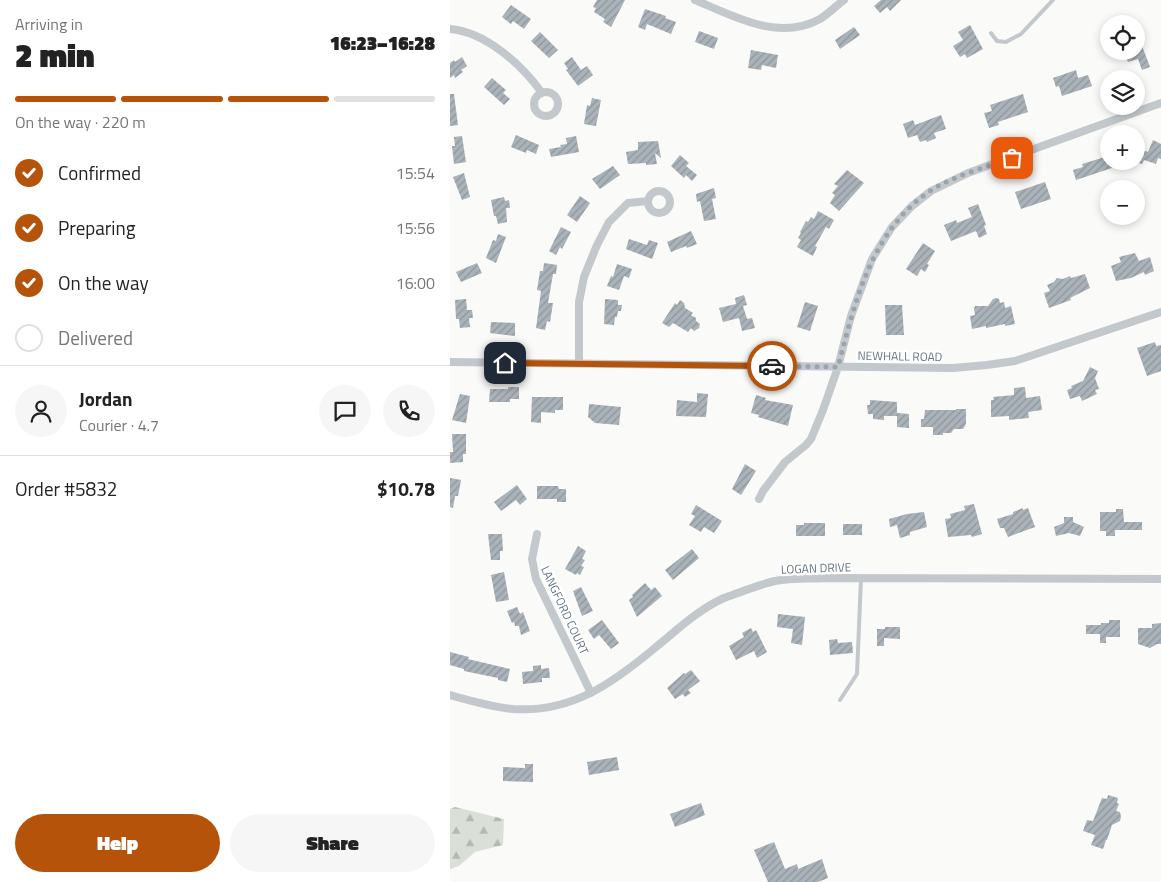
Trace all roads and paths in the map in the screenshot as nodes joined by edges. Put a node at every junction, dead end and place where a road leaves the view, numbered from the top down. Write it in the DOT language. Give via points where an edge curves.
graph roads {
  1 [pos="695,0"];
  2 [pos="844,0"];
  3 [pos="1053,0"];
  4 [pos="450,29"];
  5 [pos="991,33"];
  6 [pos="542,93"];
  7 [pos="1161,104"];
  8 [pos="648,201"];
  9 [pos="1161,312"];
  10 [pos="450,362"];
  11 [pos="579,364"];
  12 [pos="838,367"];
  13 [pos="759,499"];
  14 [pos="537,534"];
  15 [pos="861,578"];
  16 [pos="1161,579"];
  17 [pos="591,693"];
  18 [pos="450,695"];
  19 [pos="840,700"];
  1 -- 2 [label="street" via="748,22 772,28 793,28 819,19"];
  3 -- 5 [label="lane" via="1020,34 1006,42 997,41"];
  4 -- 6 [label="street" via="461,30 488,42 530,76"];
  7 -- 12 [label="street" via="931,190 892,227 872,259 851,316"];
  8 -- 11 [label="street" via="628,202 609,222 597,245 579,302"];
  9 -- 12 [label="street, NEWHALL ROAD" via="1015,361 987,366"];
  10 -- 11 [label="street, NEWHALL ROAD"];
  11 -- 12 [label="street, NEWHALL ROAD"];
  12 -- 13 [label="street" via="811,439 785,462"];
  14 -- 17 [label="street, LANGFORD COURT" via="532,559 536,579"];
  15 -- 16 [label="street, LOGAN DRIVE"];
  15 -- 17 [label="street, LOGAN DRIVE" via="775,581 723,599 680,627 625,673"];
  15 -- 19 [label="lane" via="857,674"];
  17 -- 18 [label="street, LOGAN DRIVE" via="556,707 536,709 486,705"];
}
